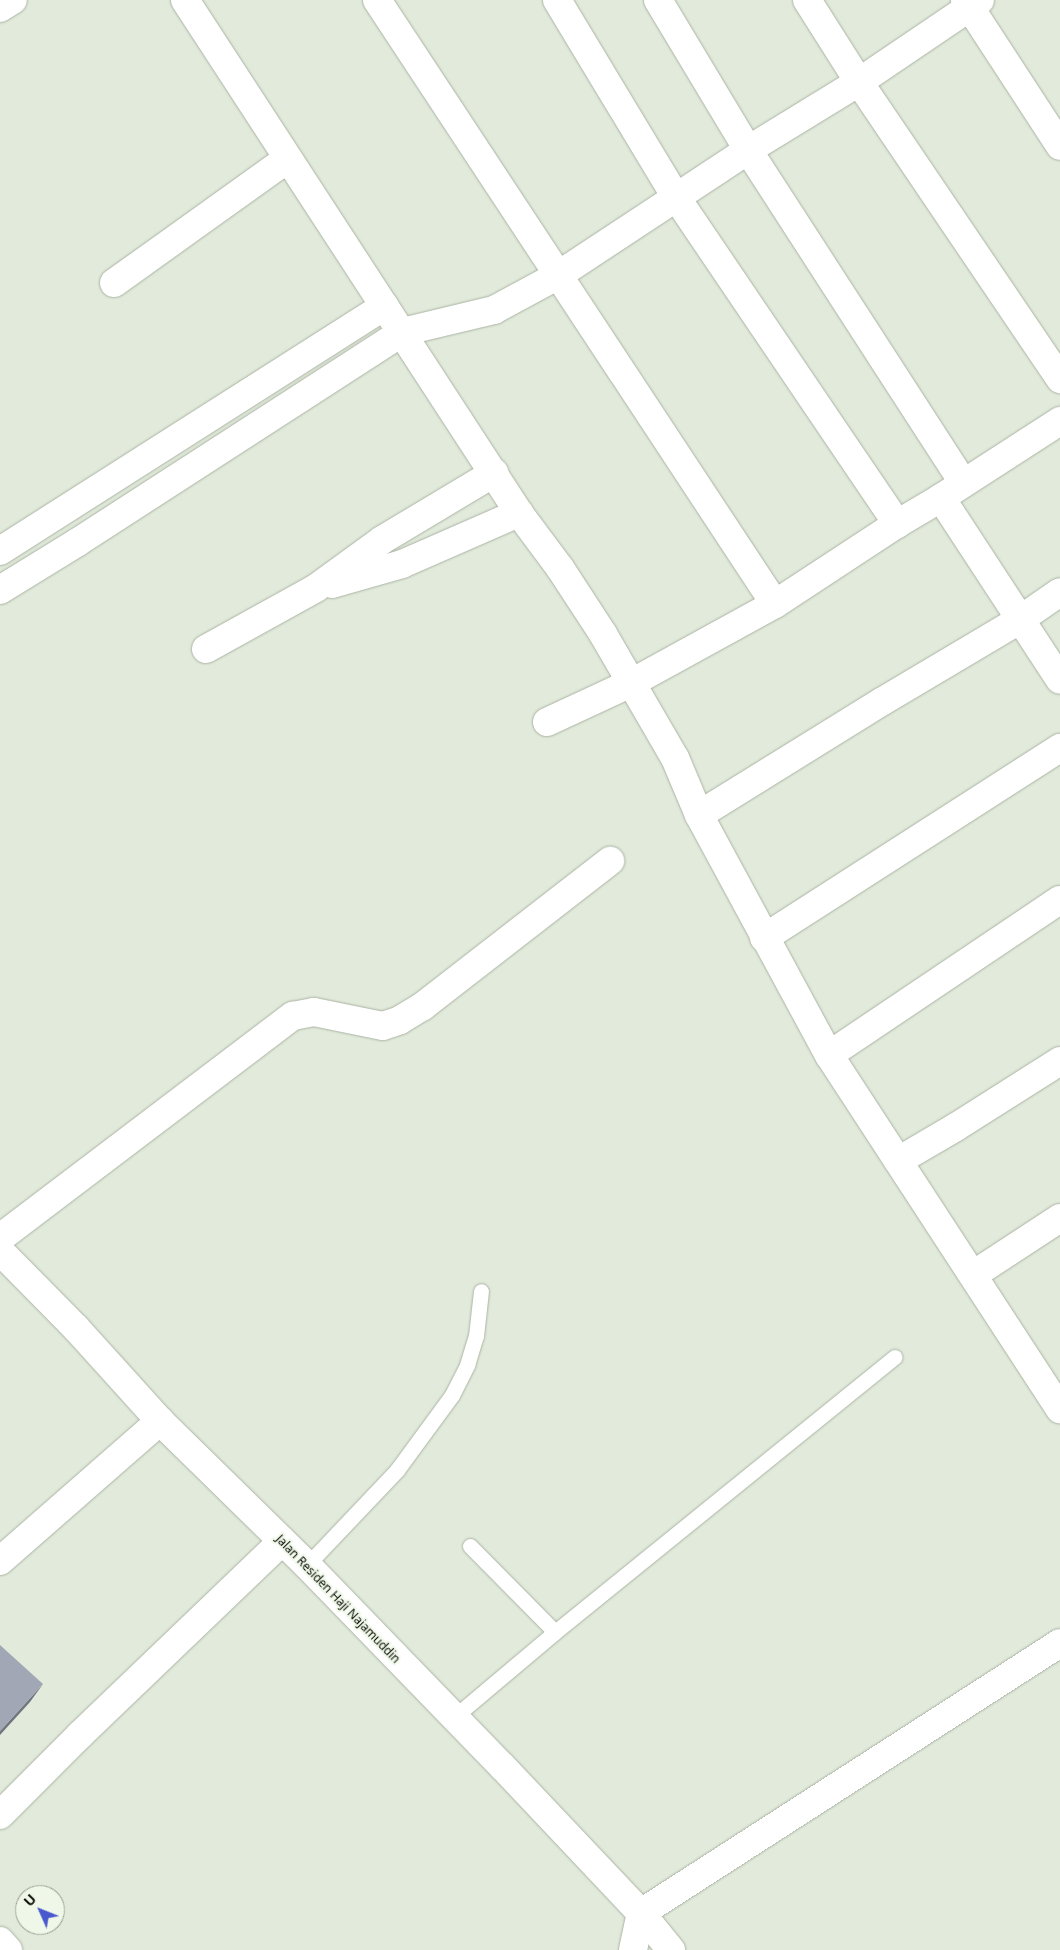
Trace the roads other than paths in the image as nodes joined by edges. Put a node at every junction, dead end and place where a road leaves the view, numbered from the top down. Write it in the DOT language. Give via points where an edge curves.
graph roads {
  1 [pos="13,0"];
  2 [pos="185,0"];
  3 [pos="377,0"];
  4 [pos="557,0"];
  5 [pos="658,0"];
  6 [pos="807,0"];
  7 [pos="972,2"];
  8 [pos="0,8"];
  9 [pos="859,82"];
  10 [pos="1060,146"];
  11 [pos="748,150"];
  12 [pos="288,159"];
  13 [pos="676,198"];
  14 [pos="557,276"];
  15 [pos="114,283"];
  16 [pos="385,306"];
  17 [pos="402,332"];
  18 [pos="1060,379"];
  19 [pos="1060,421"];
  20 [pos="494,472"];
  21 [pos="963,482"];
  22 [pos="941,498"];
  23 [pos="519,513"];
  24 [pos="57,515"];
  25 [pos="897,524"];
  26 [pos="78,542"];
  27 [pos="0,551"];
  28 [pos="316,588"];
  29 [pos="0,590"];
  30 [pos="1060,592"];
  31 [pos="775,604"];
  32 [pos="1021,619"];
  33 [pos="206,649"];
  34 [pos="1060,680"];
  35 [pos="633,682"];
  36 [pos="547,722"];
  37 [pos="1060,748"];
  38 [pos="699,815"];
  39 [pos="610,861"];
  40 [pos="1060,900"];
  41 [pos="764,938"];
  42 [pos="829,1055"];
  43 [pos="1060,1061"];
  44 [pos="898,1160"];
  45 [pos="1060,1218"];
  46 [pos="0,1238"];
  47 [pos="4,1263"];
  48 [pos="973,1275"];
  49 [pos="481,1291"];
  50 [pos="895,1357"];
  51 [pos="1060,1409"];
  52 [pos="160,1421"];
  53 [pos="282,1541"];
  54 [pos="470,1546"];
  55 [pos="0,1561"];
  56 [pos="307,1565"];
  57 [pos="555,1632"];
  58 [pos="1060,1643"];
  59 [pos="453,1718"];
  60 [pos="0,1814"];
  61 [pos="641,1913"];
  62 [pos="0,1941"];
  63 [pos="8,1950"];
  64 [pos="632,1950"];
  65 [pos="671,1950"];
  1 -- 8 [label="street"];
  2 -- 12 [label="street"];
  3 -- 14 [label="street"];
  4 -- 13 [label="street"];
  5 -- 11 [label="street"];
  6 -- 9 [label="street"];
  7 -- 9 [label="street"];
  7 -- 10 [label="street"];
  9 -- 11 [label="street"];
  9 -- 18 [label="street"];
  11 -- 13 [label="street"];
  11 -- 21 [label="street"];
  12 -- 15 [label="street"];
  12 -- 16 [label="street"];
  13 -- 14 [label="street"];
  13 -- 25 [label="street"];
  14 -- 17 [label="street" via="494,310"];
  14 -- 31 [label="street"];
  16 -- 17 [label="street"];
  16 -- 24 [label="street"];
  17 -- 20 [label="street"];
  17 -- 26 [label="street"];
  19 -- 21 [label="street"];
  20 -- 23 [label="street"];
  20 -- 28 [label="street" via="382,540"];
  21 -- 22 [label="street"];
  22 -- 25 [label="street"];
  22 -- 32 [label="street"];
  23 -- 28 [label="street" via="402,564"];
  23 -- 35 [label="street" via="560,568"];
  24 -- 26 [label="street"];
  24 -- 27 [label="street"];
  25 -- 31 [label="street"];
  26 -- 29 [label="street"];
  28 -- 33 [label="street"];
  30 -- 32 [label="street"];
  31 -- 35 [label="street"];
  32 -- 34 [label="street"];
  32 -- 38 [label="street"];
  35 -- 36 [label="street"];
  35 -- 38 [label="street" via="675,758"];
  37 -- 41 [label="street"];
  38 -- 41 [label="street"];
  39 -- 46 [label="street" via="400,1020 383,1026 314,1012 293,1016"];
  40 -- 42 [label="street"];
  41 -- 42 [label="street"];
  42 -- 44 [label="street"];
  43 -- 44 [label="street"];
  44 -- 48 [label="street"];
  45 -- 48 [label="street"];
  47 -- 52 [label="street, Jalan Residen Haji Najamuddin" via="76,1328"];
  48 -- 51 [label="street"];
  49 -- 56 [label="lane" via="476,1336 452,1396 397,1470"];
  50 -- 57 [label="lane"];
  52 -- 53 [label="street, Jalan Residen Haji Najamuddin"];
  52 -- 55 [label="street"];
  53 -- 56 [label="street, Jalan Residen Haji Najamuddin"];
  53 -- 60 [label="street"];
  54 -- 57 [label="lane"];
  56 -- 59 [label="street, Jalan Residen Haji Najamuddin"];
  57 -- 59 [label="lane"];
  58 -- 61 [label="street"];
  59 -- 61 [label="street, Jalan Residen Haji Najamuddin"];
  61 -- 64 [label="street"];
  61 -- 65 [label="street, Jalan Residen Haji Najamuddin"];
  62 -- 63 [label="street"];
}
